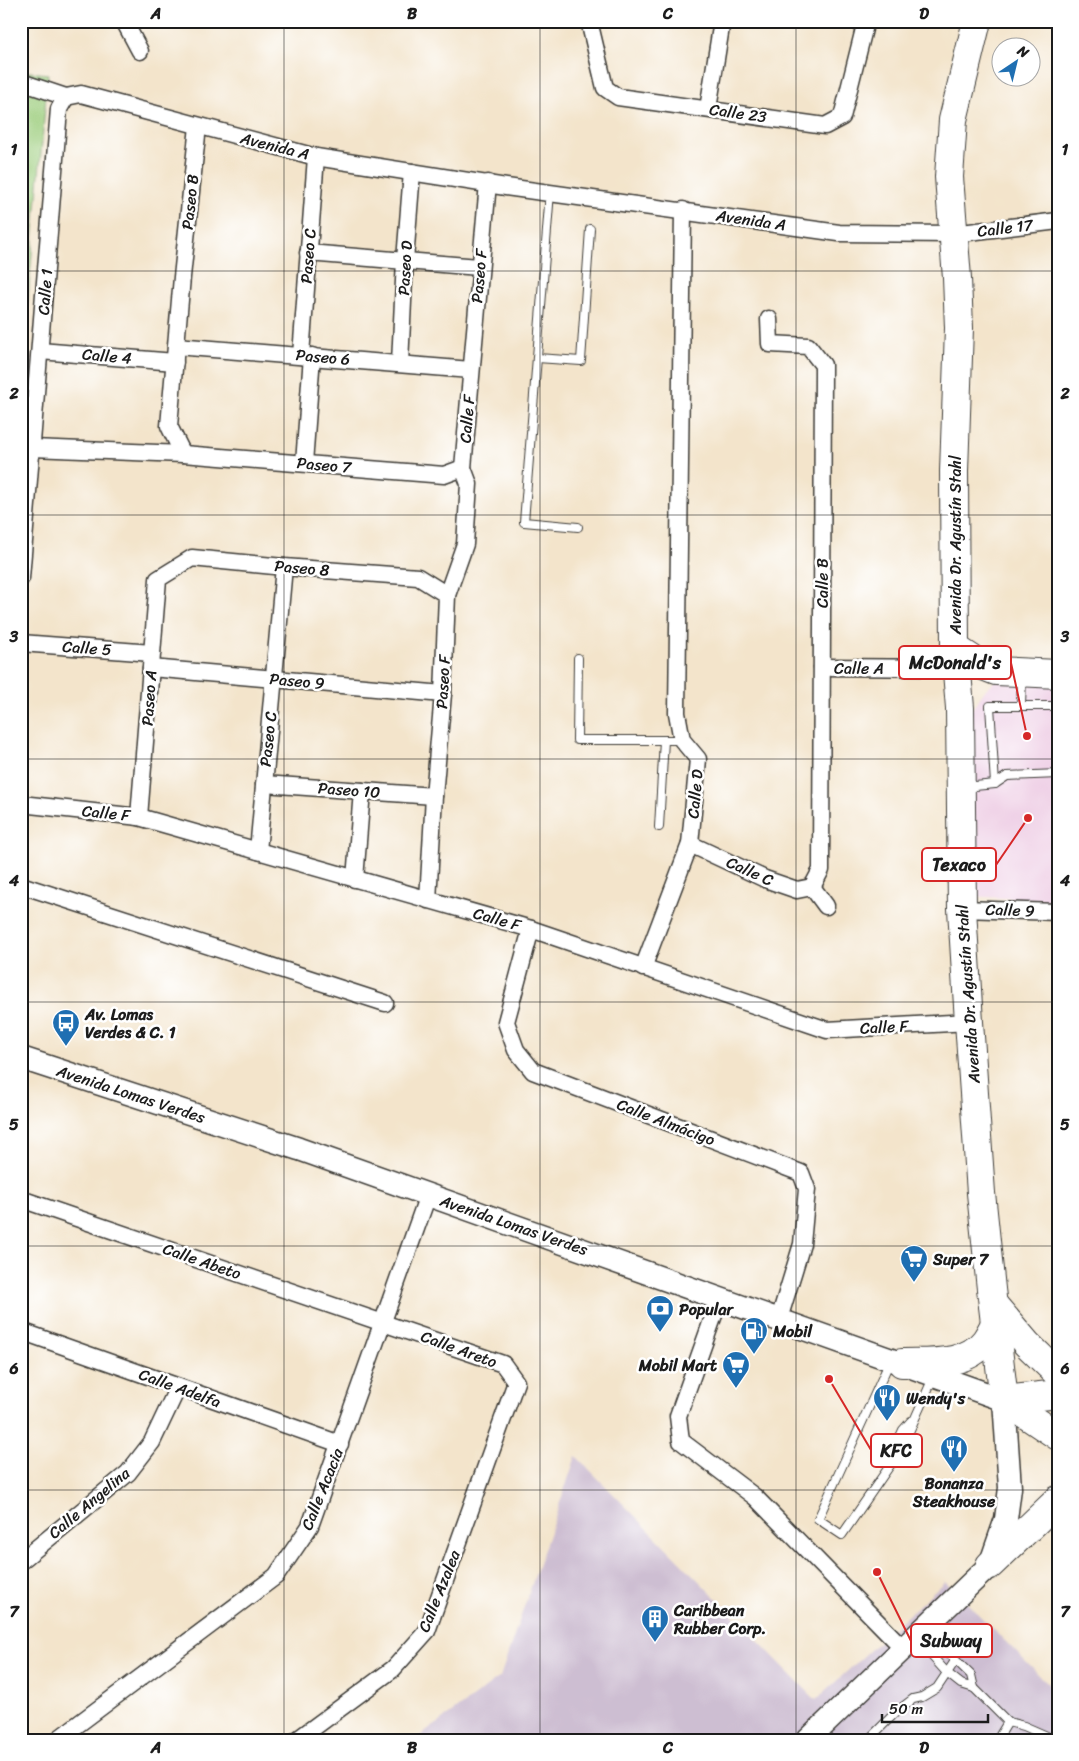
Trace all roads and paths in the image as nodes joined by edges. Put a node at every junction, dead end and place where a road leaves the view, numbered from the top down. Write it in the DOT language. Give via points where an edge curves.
graph roads {
  1 [pos="124,21"];
  2 [pos="589,21"];
  3 [pos="722,21"];
  4 [pos="866,21"];
  5 [pos="977,21"];
  6 [pos="140,51"];
  7 [pos="21,82"];
  8 [pos="66,97"];
  9 [pos="708,109"];
  10 [pos="198,126"];
  11 [pos="316,157"];
  12 [pos="412,172"];
  13 [pos="488,183"];
  14 [pos="550,192"];
  15 [pos="683,210"];
  16 [pos="1058,221"];
  17 [pos="590,229"];
  18 [pos="953,234"];
  19 [pos="308,253"];
  20 [pos="405,260"];
  21 [pos="480,267"];
  22 [pos="769,319"];
  23 [pos="40,351"];
  24 [pos="175,354"];
  25 [pos="307,356"];
  26 [pos="537,358"];
  27 [pos="400,363"];
  28 [pos="471,370"];
  29 [pos="32,448"];
  30 [pos="183,454"];
  31 [pos="304,463"];
  32 [pos="463,468"];
  33 [pos="578,527"];
  34 [pos="284,567"];
  35 [pos="21,578"];
  36 [pos="158,579"];
  37 [pos="447,595"];
  38 [pos="21,643"];
  39 [pos="578,658"];
  40 [pos="956,658"];
  41 [pos="151,661"];
  42 [pos="822,667"];
  43 [pos="1009,671"];
  44 [pos="1058,674"];
  45 [pos="274,679"];
  46 [pos="443,694"];
  47 [pos="1021,706"];
  48 [pos="1058,706"];
  49 [pos="960,708"];
  50 [pos="664,740"];
  51 [pos="682,740"];
  52 [pos="1058,774"];
  53 [pos="264,784"];
  54 [pos="995,784"];
  55 [pos="960,788"];
  56 [pos="362,791"];
  57 [pos="434,796"];
  58 [pos="21,804"];
  59 [pos="139,817"];
  60 [pos="659,827"];
  61 [pos="690,844"];
  62 [pos="258,851"];
  63 [pos="355,880"];
  64 [pos="21,886"];
  65 [pos="812,887"];
  66 [pos="428,900"];
  67 [pos="826,906"];
  68 [pos="962,908"];
  69 [pos="1058,912"];
  70 [pos="531,929"];
  71 [pos="643,968"];
  72 [pos="384,1004"];
  73 [pos="969,1022"];
  74 [pos="21,1058"];
  75 [pos="428,1195"];
  76 [pos="21,1199"];
  77 [pos="720,1298"];
  78 [pos="994,1314"];
  79 [pos="779,1319"];
  80 [pos="383,1322"];
  81 [pos="21,1331"];
  82 [pos="896,1361"];
  83 [pos="1058,1374"];
  84 [pos="934,1375"];
  85 [pos="178,1387"];
  86 [pos="1058,1394"];
  87 [pos="1004,1400"];
  88 [pos="918,1413"];
  89 [pos="1058,1418"];
  90 [pos="502,1422"];
  91 [pos="1058,1436"];
  92 [pos="340,1444"];
  93 [pos="891,1464"];
  94 [pos="1058,1500"];
  95 [pos="21,1561"];
  96 [pos="990,1565"];
  97 [pos="917,1642"];
  98 [pos="955,1661"];
  99 [pos="947,1673"];
  100 [pos="974,1688"];
  101 [pos="1008,1722"];
  102 [pos="57,1740"];
  103 [pos="297,1740"];
  104 [pos="808,1740"];
  105 [pos="868,1740"];
  106 [pos="997,1740"];
  107 [pos="1056,1740"];
  1 -- 6 [label="street"];
  2 -- 9 [label="street, Calle 23" via="605,88 618,97"];
  3 -- 9 [label="street"];
  4 -- 9 [label="street, Calle 23" via="842,117 825,126"];
  5 -- 18 [label="highway, Avenida Dr. Agustín Stahl" via="953,120 949,177"];
  7 -- 8 [label="street, Avenida A"];
  8 -- 10 [label="street, Avenida A" via="81,94"];
  8 -- 23 [label="street, Calle 1" via="59,109"];
  10 -- 11 [label="street, Avenida A"];
  10 -- 24 [label="street, Paseo B"];
  11 -- 12 [label="street, Avenida A"];
  11 -- 19 [label="street, Paseo C"];
  12 -- 13 [label="street, Avenida A"];
  12 -- 20 [label="street, Paseo D"];
  13 -- 14 [label="street, Avenida A"];
  13 -- 21 [label="street, Paseo F"];
  14 -- 15 [label="street, Avenida A"];
  14 -- 26 [label="lane"];
  15 -- 18 [label="street, Avenida A" via="839,233"];
  15 -- 51 [label="street" via="678,713"];
  16 -- 18 [label="street, Calle 17"];
  17 -- 26 [label="lane" via="581,362"];
  18 -- 40 [label="highway, Avenida Dr. Agustín Stahl" via="960,328 954,472"];
  19 -- 20 [label="street"];
  19 -- 25 [label="street, Paseo C"];
  20 -- 21 [label="street"];
  20 -- 27 [label="street, Paseo D"];
  21 -- 28 [label="street, Paseo F"];
  22 -- 42 [label="street, Calle B" via="770,344 808,346 823,365"];
  23 -- 24 [label="street, Calle 4"];
  23 -- 29 [label="street, Calle 1"];
  24 -- 25 [label="street, Paseo 6"];
  24 -- 30 [label="street" via="169,426"];
  25 -- 27 [label="street, Paseo 6"];
  25 -- 31 [label="street, Paseo C"];
  26 -- 33 [label="lane" via="524,522"];
  27 -- 28 [label="street, Paseo 6"];
  28 -- 32 [label="street, Calle F"];
  29 -- 30 [label="street, Paseo 7"];
  29 -- 35 [label="street, Calle 1"];
  30 -- 31 [label="street, Paseo 7"];
  31 -- 32 [label="street, Paseo 7" via="444,475"];
  32 -- 37 [label="street, Paseo F" via="469,484 465,544"];
  34 -- 36 [label="street, Paseo 8" via="192,558"];
  34 -- 37 [label="street, Paseo 8" via="418,577"];
  34 -- 45 [label="street, Paseo C"];
  36 -- 41 [label="street, Paseo A"];
  37 -- 46 [label="street, Paseo F"];
  38 -- 41 [label="street, Calle 5"];
  39 -- 50 [label="lane" via="577,740"];
  40 -- 42 [label="street, Calle A"];
  40 -- 43 [label="highway"];
  40 -- 49 [label="highway, Avenida Dr. Agustín Stahl"];
  41 -- 45 [label="street, Paseo 9"];
  41 -- 59 [label="street, Paseo A"];
  42 -- 65 [label="street, Calle B" via="821,870"];
  43 -- 44 [label="highway"];
  43 -- 47 [label="lane"];
  43 -- 49 [label="highway" via="978,684"];
  45 -- 46 [label="street, Paseo 9"];
  45 -- 53 [label="street, Paseo C"];
  46 -- 57 [label="street, Paseo F"];
  47 -- 48 [label="lane"];
  47 -- 54 [label="lane" via="990,706"];
  49 -- 55 [label="highway, Avenida Dr. Agustín Stahl"];
  50 -- 51 [label="lane"];
  50 -- 60 [label="lane"];
  51 -- 61 [label="street, Calle D" via="698,759"];
  52 -- 54 [label="lane" via="1007,776"];
  53 -- 56 [label="street, Paseo 10"];
  53 -- 62 [label="street, Paseo C"];
  54 -- 55 [label="lane"];
  55 -- 68 [label="highway, Avenida Dr. Agustín Stahl"];
  56 -- 57 [label="street, Paseo 10"];
  56 -- 63 [label="street"];
  57 -- 66 [label="street, Paseo F"];
  58 -- 59 [label="street, Calle F"];
  59 -- 62 [label="street, Calle F"];
  61 -- 65 [label="street, Calle C" via="765,879 797,890"];
  61 -- 71 [label="street, Calle D"];
  62 -- 63 [label="street, Calle F"];
  63 -- 66 [label="street, Calle F"];
  64 -- 72 [label="street"];
  65 -- 67 [label="street"];
  66 -- 70 [label="street, Calle F"];
  68 -- 69 [label="street, Calle 9"];
  68 -- 73 [label="highway, Avenida Dr. Agustín Stahl"];
  70 -- 71 [label="street, Calle F"];
  70 -- 79 [label="street, Calle Almácigo" via="506,1022 516,1050 533,1071 801,1173 807,1189 802,1244"];
  71 -- 73 [label="street, Calle F" via="827,1030"];
  73 -- 78 [label="highway, Avenida Dr. Agustín Stahl"];
  74 -- 75 [label="street, Avenida Lomas Verdes"];
  75 -- 77 [label="street, Avenida Lomas Verdes"];
  75 -- 80 [label="street, Calle Acacia"];
  76 -- 80 [label="street, Calle Abeto"];
  77 -- 79 [label="street, Avenida Lomas Verdes"];
  77 -- 97 [label="street" via="678,1416 681,1441 755,1497"];
  78 -- 82 [label="highway" via="985,1341 962,1358 941,1362"];
  78 -- 83 [label="highway"];
  78 -- 87 [label="highway, Avenida Dr. Agustín Stahl"];
  79 -- 82 [label="street, Avenida Lomas Verdes"];
  80 -- 90 [label="street, Calle Areto" via="503,1364 516,1382"];
  80 -- 92 [label="street, Calle Acacia"];
  81 -- 85 [label="street, Calle Adelfa"];
  82 -- 84 [label="street, Avenida Lomas Verdes"];
  82 -- 93 [label="lane" via="818,1519 842,1535"];
  84 -- 87 [label="street, Avenida Lomas Verdes"];
  84 -- 88 [label="lane"];
  85 -- 92 [label="street, Calle Adelfa"];
  85 -- 95 [label="street, Calle Angelina" via="152,1442 128,1473"];
  86 -- 87 [label="highway"];
  87 -- 89 [label="highway, Avenida Lomas Verdes"];
  87 -- 91 [label="highway, Avenida Lomas Verdes"];
  87 -- 96 [label="street" via="1010,1488 1006,1519"];
  88 -- 93 [label="lane" via="896,1461"];
  88 -- 93 [label="lane" via="903,1430"];
  90 -- 103 [label="street, Calle Azalea" via="427,1631 393,1670"];
  92 -- 102 [label="street, Calle Acacia" via="310,1526 276,1576"];
  94 -- 96 [label="highway"];
  96 -- 97 [label="street"];
  97 -- 98 [label="lane" via="939,1644"];
  97 -- 99 [label="lane"];
  97 -- 104 [label="street"];
  98 -- 99 [label="lane"];
  98 -- 100 [label="lane" via="971,1675"];
  99 -- 100 [label="lane" via="961,1684"];
  99 -- 105 [label="lane" via="937,1688 913,1699"];
  100 -- 101 [label="lane"];
  101 -- 106 [label="lane"];
  101 -- 107 [label="lane"];
}
